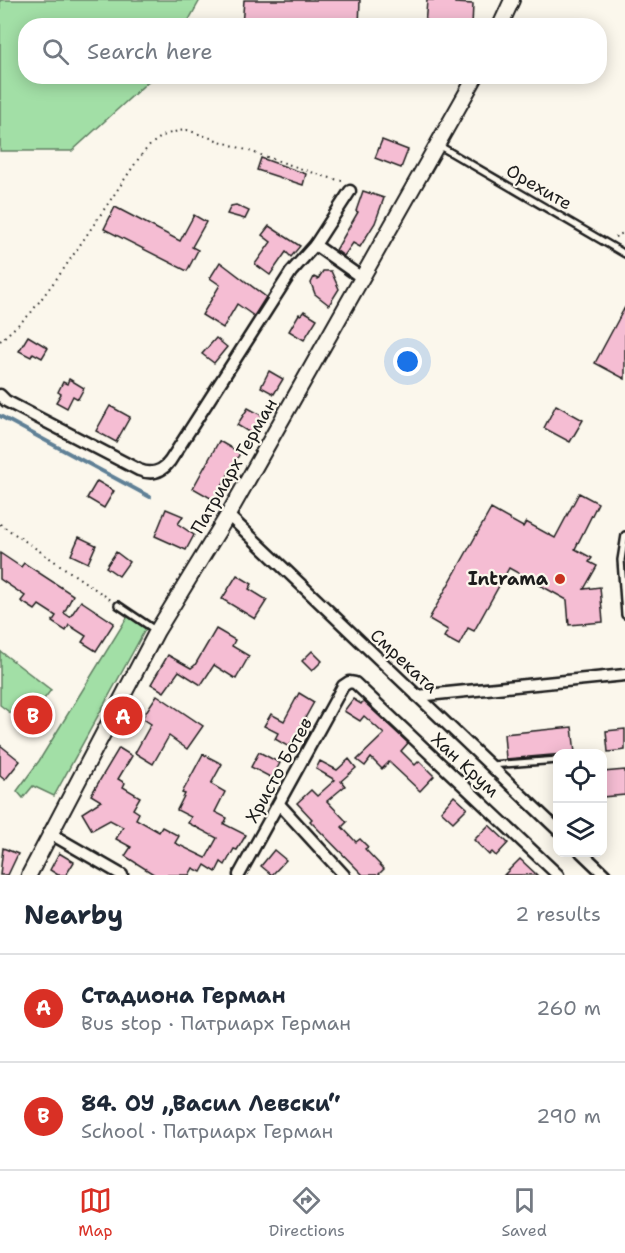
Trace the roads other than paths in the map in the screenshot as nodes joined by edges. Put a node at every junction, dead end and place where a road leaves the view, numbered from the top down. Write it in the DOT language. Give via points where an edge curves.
graph roads {
  1 [pos="511,0"];
  2 [pos="503,18"];
  3 [pos="472,84"];
  4 [pos="438,145"];
  5 [pos="350,192"];
  6 [pos="315,245"];
  7 [pos="625,254"];
  8 [pos="362,278"];
  9 [pos="0,395"];
  10 [pos="228,515"];
  11 [pos="625,535"];
  12 [pos="118,605"];
  13 [pos="625,615"];
  14 [pos="157,631"];
  15 [pos="625,675"];
  16 [pos="349,682"];
  17 [pos="417,696"];
  18 [pos="553,759"];
  19 [pos="490,765"];
  20 [pos="279,805"];
  21 [pos="553,825"];
  22 [pos="51,834"];
  23 [pos="586,857"];
  24 [pos="29,875"];
  25 [pos="122,875"];
  26 [pos="239,875"];
  27 [pos="344,875"];
  28 [pos="558,875"];
  29 [pos="605,875"];
  1 -- 2 [label="street"];
  3 -- 4 [label="street, Патриарх Герман"];
  4 -- 7 [label="lane, Орехите"];
  4 -- 8 [label="street, Патриарх Герман"];
  5 -- 6 [label="street"];
  6 -- 8 [label="street"];
  6 -- 9 [label="street" via="291,272 160,471 139,470"];
  8 -- 10 [label="street, Патриарх Герман"];
  10 -- 14 [label="street, Патриарх Герман"];
  10 -- 17 [label="street, Смреката"];
  11 -- 13 [label="lane" via="621,560"];
  12 -- 14 [label="lane"];
  14 -- 22 [label="street, Патриарх Герман"];
  15 -- 17 [label="street"];
  16 -- 20 [label="street, Христо Ботев"];
  16 -- 28 [label="street, Хан Крум" via="355,683"];
  17 -- 19 [label="street, Смреката"];
  18 -- 19 [label="lane"];
  19 -- 21 [label="street, Смреката"];
  20 -- 26 [label="street, Христо Ботев"];
  20 -- 27 [label="street"];
  22 -- 24 [label="street, Патриарх Герман"];
  22 -- 25 [label="street"];
  23 -- 29 [label="street"];
}
